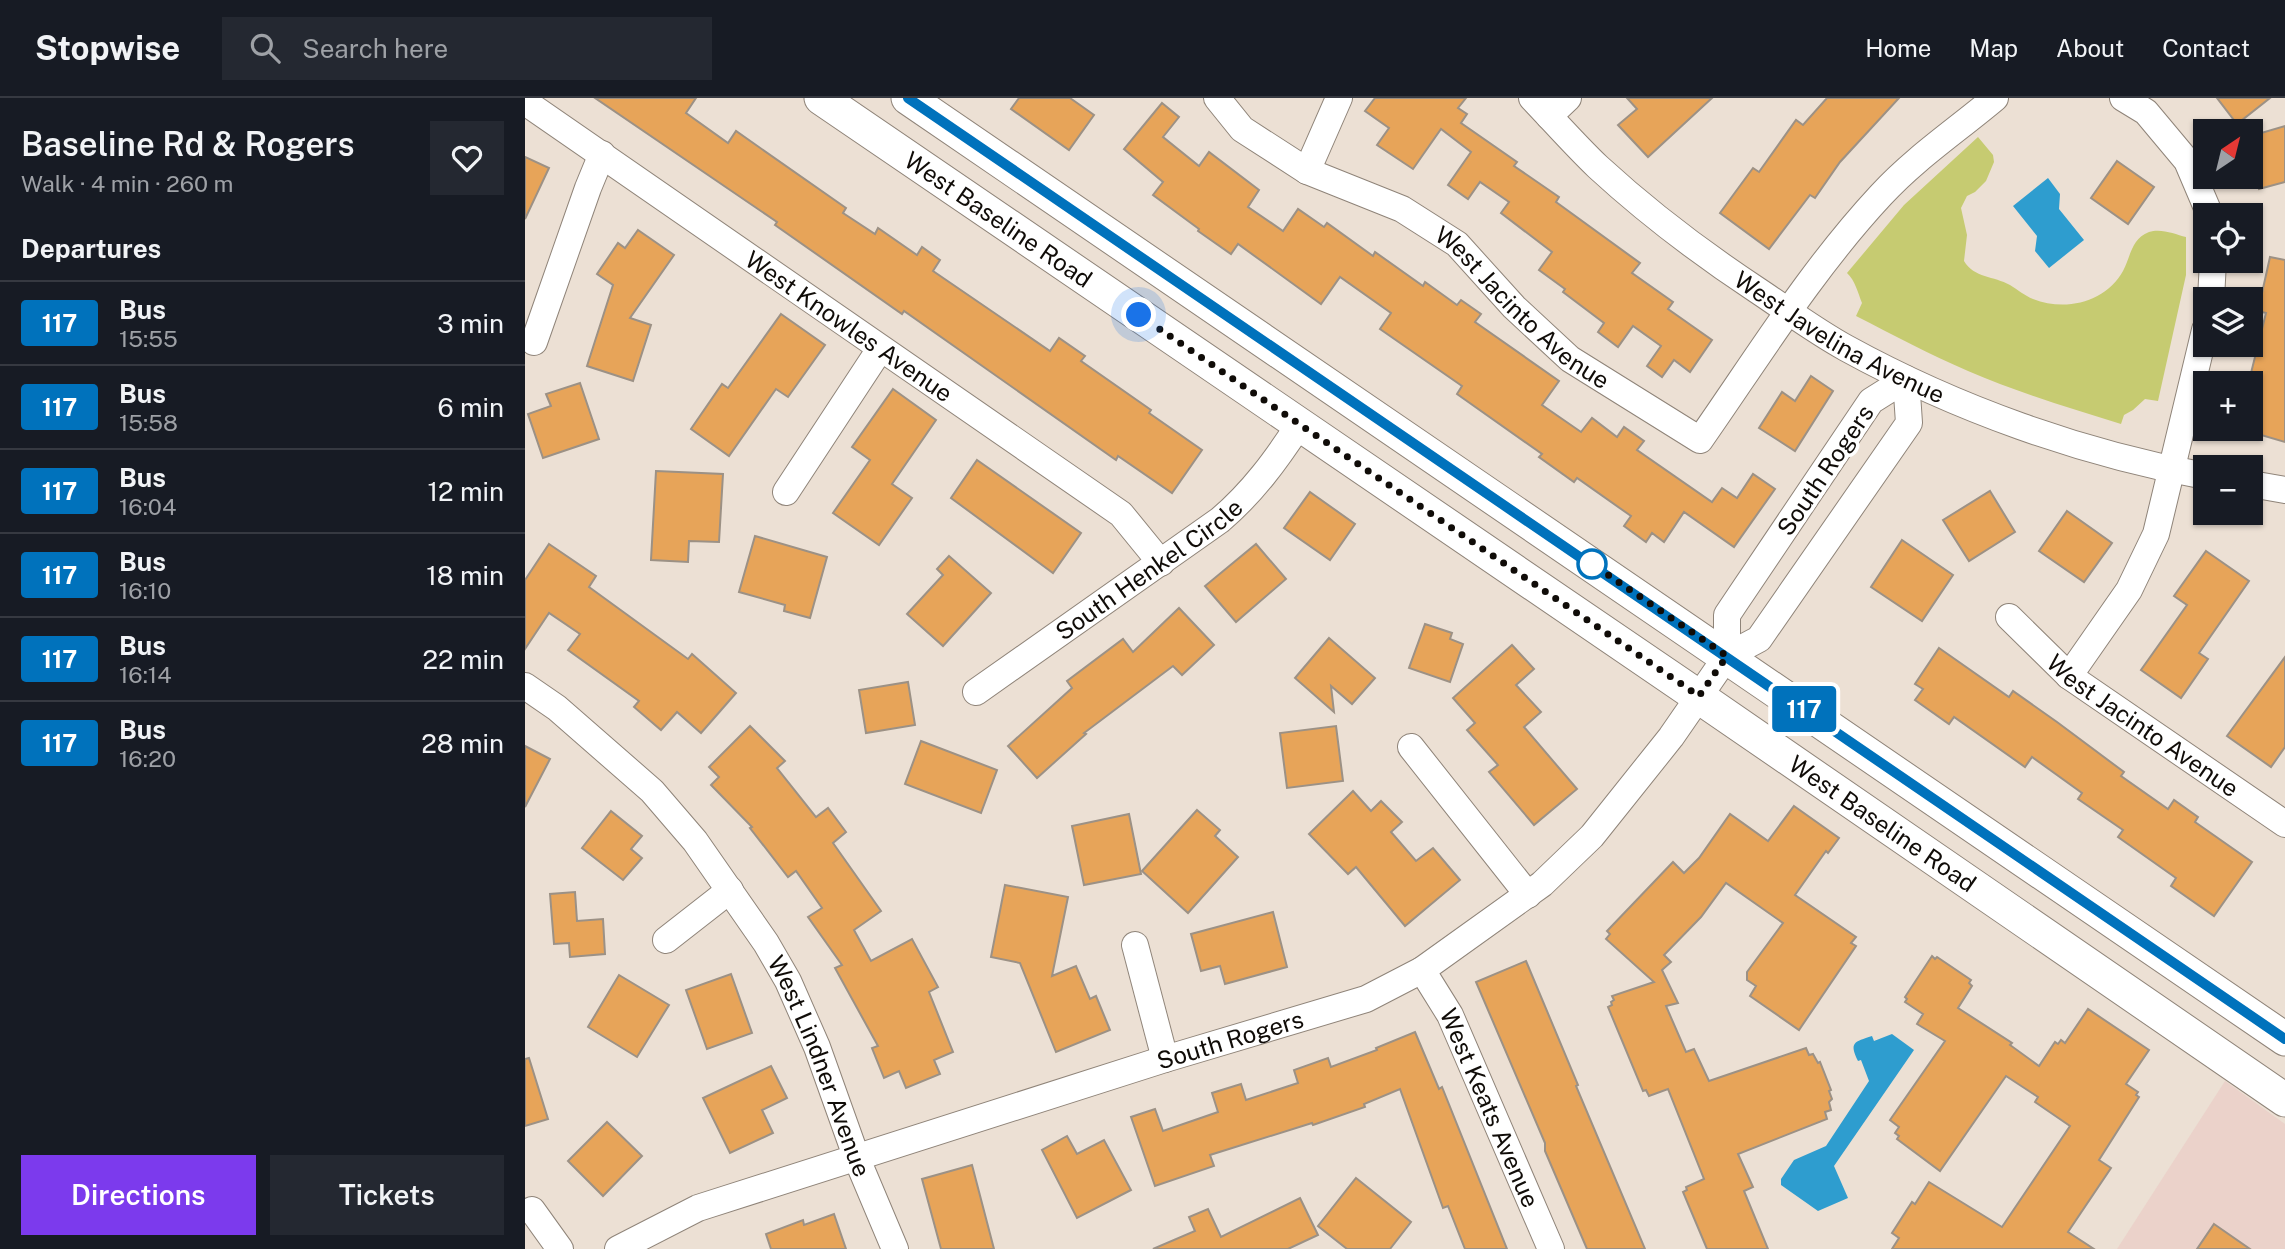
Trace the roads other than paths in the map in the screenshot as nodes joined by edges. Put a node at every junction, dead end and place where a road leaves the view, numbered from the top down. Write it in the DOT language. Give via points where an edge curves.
graph roads {
  1 [pos="821,98"];
  2 [pos="908,98"];
  3 [pos="1217,98"];
  4 [pos="1339,98"];
  5 [pos="1995,98"];
  6 [pos="2123,98"];
  7 [pos="525,102"];
  8 [pos="1549,104"];
  9 [pos="603,154"];
  10 [pos="1307,172"];
  11 [pos="2205,203"];
  12 [pos="1789,313"];
  13 [pos="534,342"];
  14 [pos="880,349"];
  15 [pos="2198,357"];
  16 [pos="1906,379"];
  17 [pos="1299,425"];
  18 [pos="2171,470"];
  19 [pos="2193,474"];
  20 [pos="2263,486"];
  21 [pos="2285,490"];
  22 [pos="786,492"];
  23 [pos="1161,563"];
  24 [pos="2009,617"];
  25 [pos="1727,656"];
  26 [pos="2069,676"];
  27 [pos="525,686"];
  28 [pos="976,692"];
  29 [pos="1699,696"];
  30 [pos="1411,747"];
  31 [pos="2285,824"];
  32 [pos="730,890"];
  33 [pos="1528,895"];
  34 [pos="666,940"];
  35 [pos="1135,945"];
  36 [pos="1422,970"];
  37 [pos="2285,1039"];
  38 [pos="1165,1059"];
  39 [pos="2280,1085"];
  40 [pos="857,1159"];
  41 [pos="532,1210"];
  42 [pos="559,1249"];
  43 [pos="618,1249"];
  44 [pos="895,1249"];
  45 [pos="1551,1249"];
  1 -- 17 [label="main road, West Baseline Road"];
  2 -- 25 [label="main road, West Baseline Road"];
  3 -- 10 [label="street, West Jacinto Avenue" via="1242,129"];
  4 -- 10 [label="street"];
  5 -- 12 [label="street" via="1883,193 1833,250"];
  6 -- 11 [label="street" via="2146,112 2187,161"];
  7 -- 9 [label="street, West Knowles Avenue"];
  8 -- 12 [label="street, West Javelina Avenue" via="1597,166 1642,206"];
  9 -- 13 [label="street"];
  9 -- 14 [label="street, West Knowles Avenue"];
  10 -- 12 [label="street, West Jacinto Avenue" via="1402,209 1457,244 1570,359 1700,440"];
  12 -- 16 [label="street, West Javelina Avenue"];
  14 -- 22 [label="street"];
  14 -- 23 [label="street, West Knowles Avenue" via="1121,514"];
  15 -- 18 [label="street"];
  16 -- 18 [label="street, West Javelina Avenue" via="2075,444"];
  16 -- 25 [label="street, South Rogers" via="1871,401 1727,615"];
  16 -- 25 [label="street, South Rogers" via="1909,423 1889,454 1759,639"];
  17 -- 23 [label="street, South Henkel Circle" via="1243,501"];
  17 -- 29 [label="main road, West Baseline Road"];
  18 -- 19 [label="street, West Javelina Avenue"];
  18 -- 26 [label="street" via="2156,534 2129,590"];
  20 -- 21 [label="street"];
  23 -- 28 [label="street, South Henkel Circle"];
  24 -- 26 [label="street, West Jacinto Avenue"];
  25 -- 29 [label="street, South Rogers"];
  25 -- 37 [label="main road, West Baseline Road"];
  26 -- 31 [label="street, West Jacinto Avenue"];
  27 -- 32 [label="street, West Lindner Avenue" via="652,790"];
  29 -- 33 [label="street, South Rogers" via="1592,836"];
  29 -- 39 [label="main road, West Baseline Road"];
  30 -- 33 [label="street"];
  32 -- 34 [label="street"];
  32 -- 40 [label="street, West Lindner Avenue" via="788,981"];
  33 -- 36 [label="street, South Rogers"];
  35 -- 38 [label="street"];
  36 -- 38 [label="street, South Rogers" via="1366,999"];
  36 -- 45 [label="street, West Keats Avenue" via="1450,1015"];
  38 -- 40 [label="street, South Rogers"];
  40 -- 43 [label="street, South Rogers" via="698,1208"];
  40 -- 44 [label="street, West Lindner Avenue"];
  41 -- 42 [label="street"];
}
